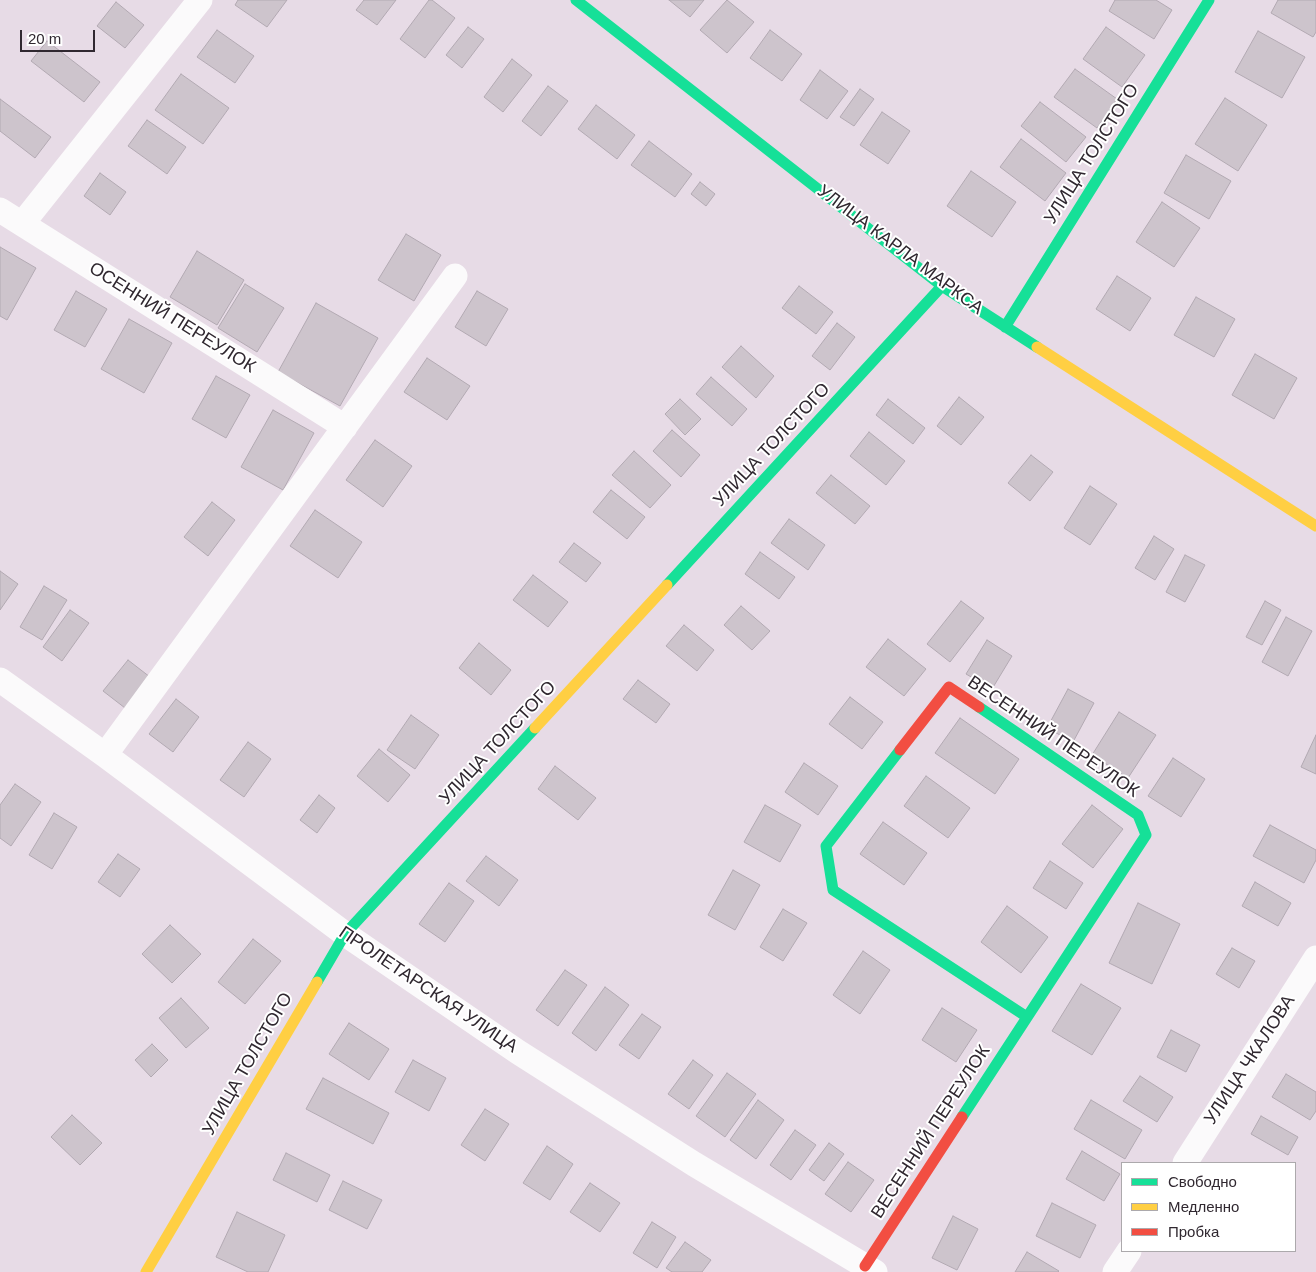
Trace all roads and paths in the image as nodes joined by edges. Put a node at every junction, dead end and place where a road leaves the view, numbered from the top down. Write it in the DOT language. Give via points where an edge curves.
graph roads {
  1 [pos="200,0"];
  2 [pos="576,0"];
  3 [pos="1209,0"];
  4 [pos="0,210"];
  5 [pos="22,224"];
  6 [pos="455,276"];
  7 [pos="942,286"];
  8 [pos="1005,328"];
  9 [pos="345,427"];
  10 [pos="1316,526"];
  11 [pos="0,680"];
  12 [pos="105,755"];
  13 [pos="345,934"];
  14 [pos="1316,958"];
  15 [pos="1027,1017"];
  16 [pos="1186,1162"];
  17 [pos="1128,1252"];
  18 [pos="870,1269"];
  19 [pos="146,1272"];
  20 [pos="1115,1272"];
  1 -- 5 [label="street"];
  2 -- 7 [label="street, УЛИЦА КАРЛА МАРКСА"];
  3 -- 8 [label="street, УЛИЦА ТОЛСТОГО"];
  4 -- 5 [label="street, ОСЕННИЙ ПЕРЕУЛОК"];
  5 -- 9 [label="street, ОСЕННИЙ ПЕРЕУЛОК"];
  6 -- 9 [label="street"];
  7 -- 8 [label="street, УЛИЦА КАРЛА МАРКСА"];
  7 -- 13 [label="street, УЛИЦА ТОЛСТОГО"];
  8 -- 10 [label="street, УЛИЦА КАРЛА МАРКСА"];
  9 -- 12 [label="street"];
  11 -- 12 [label="street, ПРОЛЕТАРСКАЯ УЛИЦА"];
  12 -- 13 [label="street, ПРОЛЕТАРСКАЯ УЛИЦА"];
  13 -- 18 [label="street, ПРОЛЕТАРСКАЯ УЛИЦА" via="694,1164"];
  13 -- 19 [label="street, УЛИЦА ТОЛСТОГО"];
  14 -- 16 [label="street, УЛИЦА ЧКАЛОВА"];
  15 -- 15 [label="street, ВЕСЕННИЙ ПЕРЕУЛОК" via="1146,835 1138,815 949,687 826,846 833,890"];
  15 -- 18 [label="street, ВЕСЕННИЙ ПЕРЕУЛОК"];
  17 -- 20 [label="street"];
}
